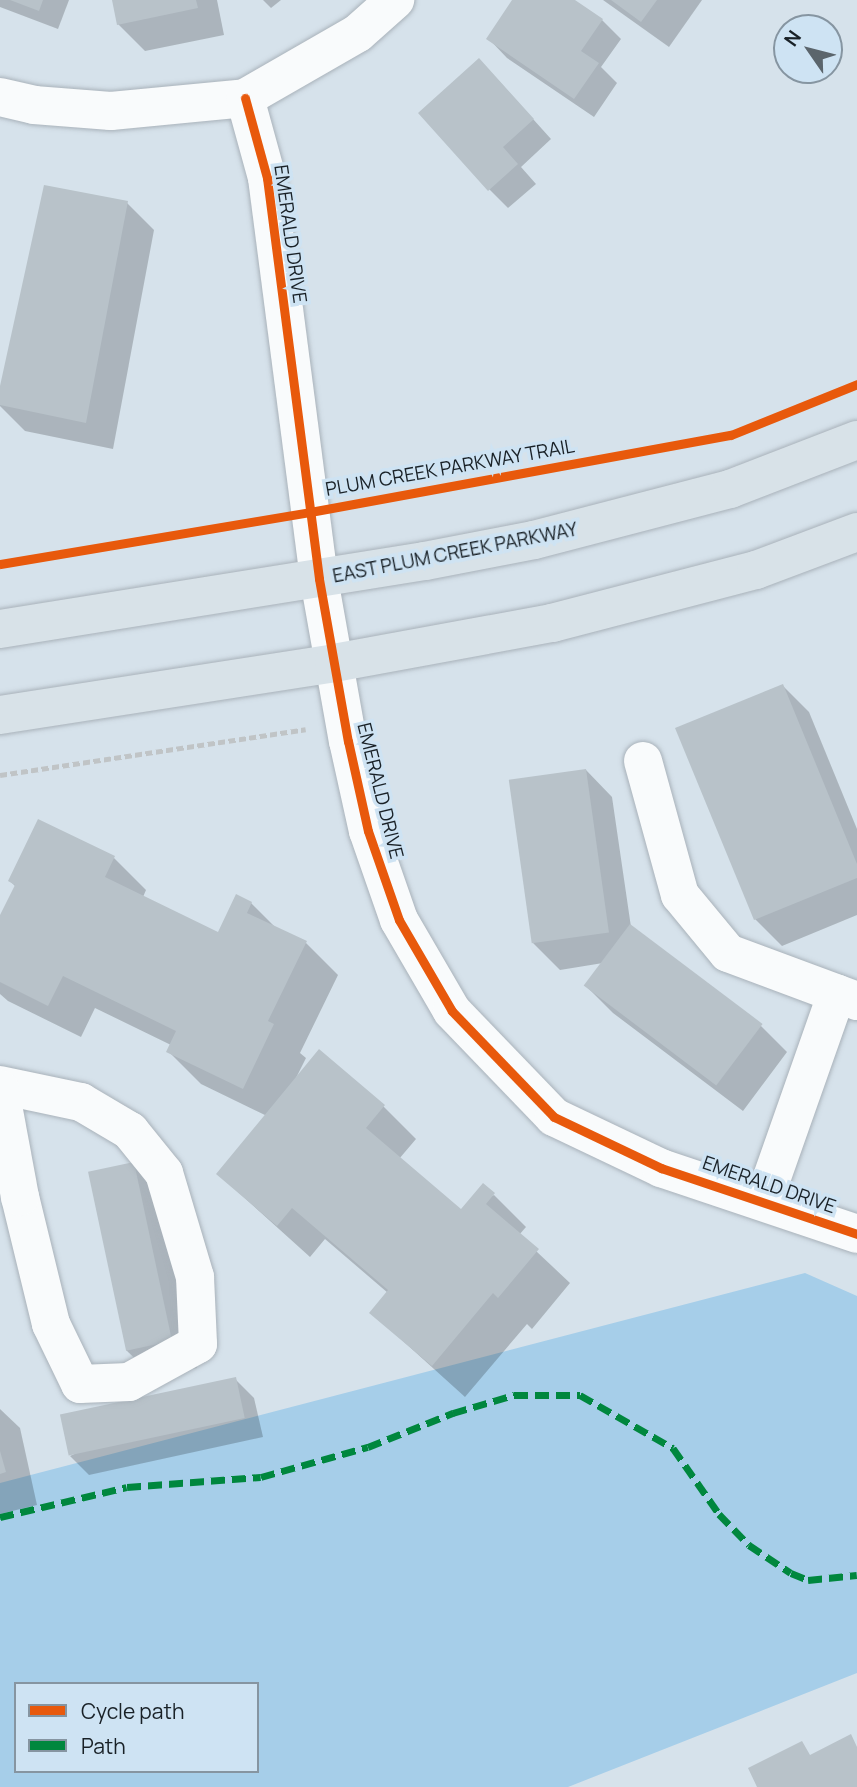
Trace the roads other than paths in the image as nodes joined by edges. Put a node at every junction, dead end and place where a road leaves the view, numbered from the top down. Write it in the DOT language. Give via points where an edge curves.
graph roads {
  1 [pos="396,0"];
  2 [pos="0,97"];
  3 [pos="245,98"];
  4 [pos="857,440"];
  5 [pos="857,532"];
  6 [pos="319,579"];
  7 [pos="0,629"];
  8 [pos="334,663"];
  9 [pos="0,715"];
  10 [pos="643,761"];
  11 [pos="847,997"];
  12 [pos="0,1087"];
  13 [pos="764,1200"];
  14 [pos="857,1234"];
  1 -- 3 [label="street" via="358,33"];
  2 -- 3 [label="street" via="34,105 111,111"];
  3 -- 6 [label="street, EMERALD DRIVE" via="267,178"];
  4 -- 6 [label="main road, EAST PLUM CREEK PARKWAY" via="730,489 635,516 520,543"];
  5 -- 8 [label="main road" via="756,570 656,597 552,623"];
  6 -- 7 [label="main road, EAST PLUM CREEK PARKWAY"];
  6 -- 8 [label="street, EMERALD DRIVE"];
  8 -- 9 [label="main road"];
  8 -- 13 [label="street, EMERALD DRIVE" via="368,831 398,920 452,1011 554,1117 661,1168"];
  10 -- 11 [label="street" via="680,895 728,953"];
  11 -- 13 [label="street"];
  12 -- 12 [label="street" via="81,1102 130,1131 164,1173 195,1277 198,1344 129,1382 80,1384 51,1324 20,1197"];
  13 -- 14 [label="street, EMERALD DRIVE"];
}
